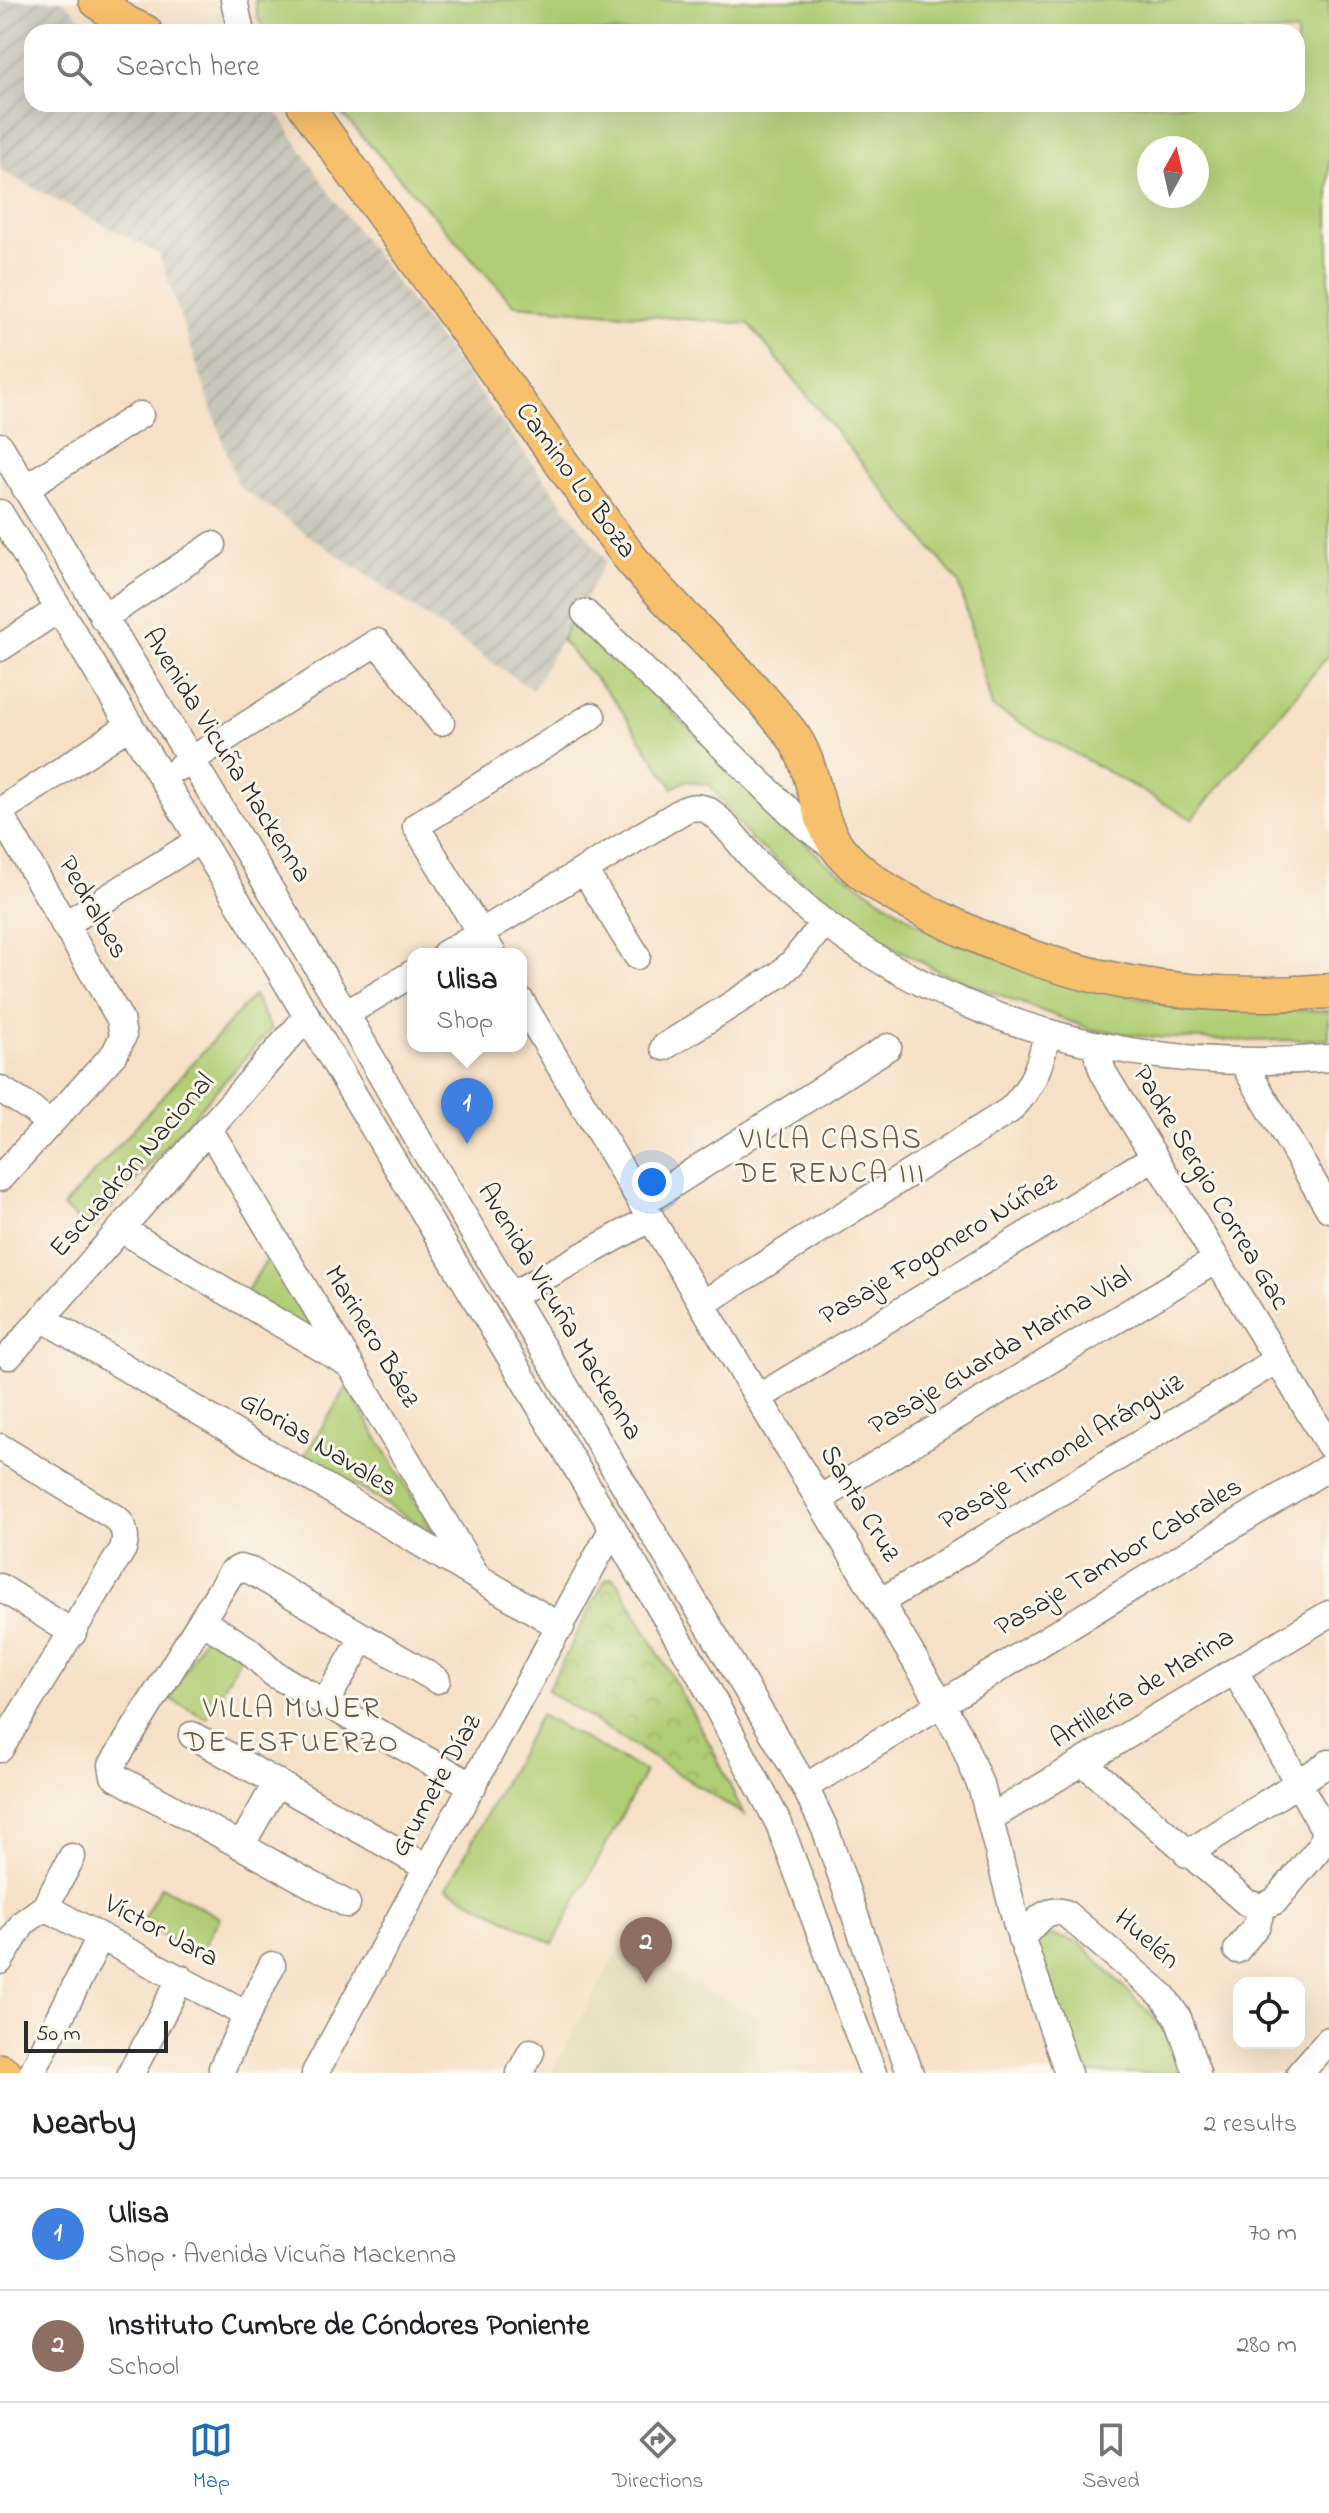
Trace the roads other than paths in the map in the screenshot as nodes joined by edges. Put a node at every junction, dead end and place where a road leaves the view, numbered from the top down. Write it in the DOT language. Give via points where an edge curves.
graph roads {
  1 [pos="96,0"];
  2 [pos="234,0"];
  3 [pos="128,24"];
  4 [pos="239,24"];
  5 [pos="310,112"];
  6 [pos="140,415"];
  7 [pos="0,446"];
  8 [pos="25,488"];
  9 [pos="0,513"];
  10 [pos="213,545"];
  11 [pos="59,609"];
  12 [pos="585,613"];
  13 [pos="103,618"];
  14 [pos="0,648"];
  15 [pos="592,716"];
  16 [pos="441,722"];
  17 [pos="130,725"];
  18 [pos="193,759"];
  19 [pos="163,779"];
  20 [pos="0,813"];
  21 [pos="200,840"];
  22 [pos="843,854"];
  23 [pos="584,870"];
  24 [pos="824,923"];
  25 [pos="64,925"];
  26 [pos="294,927"];
  27 [pos="486,943"];
  28 [pos="265,946"];
  29 [pos="637,956"];
  30 [pos="407,977"];
  31 [pos="1329,991"];
  32 [pos="527,1011"];
  33 [pos="346,1014"];
  34 [pos="306,1018"];
  35 [pos="1047,1033"];
  36 [pos="1094,1044"];
  37 [pos="664,1047"];
  38 [pos="888,1047"];
  39 [pos="1329,1058"];
  40 [pos="1243,1063"];
  41 [pos="0,1089"];
  42 [pos="49,1124"];
  43 [pos="209,1129"];
  44 [pos="423,1148"];
  45 [pos="1154,1157"];
  46 [pos="395,1164"];
  47 [pos="1,1177"];
  48 [pos="1329,1209"];
  49 [pos="646,1211"];
  50 [pos="121,1229"];
  51 [pos="1216,1260"];
  52 [pos="512,1295"];
  53 [pos="702,1304"];
  54 [pos="42,1318"];
  55 [pos="9,1356"];
  56 [pos="1277,1360"];
  57 [pos="350,1365"];
  58 [pos="758,1398"];
  59 [pos="1329,1445"];
  60 [pos="0,1447"];
  61 [pos="1329,1467"];
  62 [pos="819,1499"];
  63 [pos="613,1528"];
  64 [pos="478,1578"];
  65 [pos="0,1587"];
  66 [pos="880,1602"];
  67 [pos="1329,1614"];
  68 [pos="202,1621"];
  69 [pos="561,1627"];
  70 [pos="73,1633"];
  71 [pos="364,1637"];
  72 [pos="1235,1671"];
  73 [pos="437,1680"];
  74 [pos="326,1701"];
  75 [pos="942,1704"];
  76 [pos="7,1721"];
  77 [pos="192,1735"];
  78 [pos="0,1749"];
  79 [pos="1084,1763"];
  80 [pos="1329,1763"];
  81 [pos="277,1782"];
  82 [pos="1299,1783"];
  83 [pos="473,1786"];
  84 [pos="805,1787"];
  85 [pos="990,1818"];
  86 [pos="241,1846"];
  87 [pos="1187,1854"];
  88 [pos="72,1857"];
  89 [pos="421,1863"];
  90 [pos="347,1904"];
  91 [pos="45,1907"];
  92 [pos="1262,1907"];
  93 [pos="100,1937"];
  94 [pos="1021,1939"];
  95 [pos="1237,1950"];
  96 [pos="0,1961"];
  97 [pos="272,1965"];
  98 [pos="181,1978"];
  99 [pos="247,2015"];
  100 [pos="1329,2040"];
  101 [pos="222,2068"];
  102 [pos="32,2073"];
  103 [pos="131,2073"];
  104 [pos="315,2073"];
  105 [pos="873,2073"];
  106 [pos="910,2073"];
  107 [pos="1068,2073"];
  108 [pos="1197,2073"];
  109 [pos="1300,2073"];
  1 -- 3 [label="main road"];
  2 -- 4 [label="street"];
  5 -- 22 [label="main road, Camino Lo Boza" via="627,554 791,734 805,760 824,823"];
  6 -- 8 [label="street"];
  7 -- 8 [label="street, Avenida Vicuña Mackenna"];
  8 -- 13 [label="street, Avenida Vicuña Mackenna"];
  9 -- 11 [label="street"];
  10 -- 13 [label="street"];
  11 -- 14 [label="street"];
  11 -- 17 [label="street"];
  12 -- 22 [label="street, Camino Lo Boza" via="804,825"];
  13 -- 18 [label="street, Avenida Vicuña Mackenna"];
  15 -- 27 [label="street" via="416,826"];
  16 -- 18 [label="street" via="377,642"];
  17 -- 19 [label="street"];
  17 -- 20 [label="street"];
  18 -- 19 [label="street"];
  18 -- 26 [label="street, Avenida Vicuña Mackenna"];
  19 -- 21 [label="street"];
  20 -- 25 [label="street, Pedralbes"];
  21 -- 25 [label="street"];
  21 -- 28 [label="street"];
  22 -- 31 [label="main road, Camino Lo Boza" via="897,896 948,923 1015,953 1083,974 1203,994"];
  23 -- 24 [label="street" via="697,807 711,812 758,864"];
  23 -- 27 [label="street"];
  23 -- 29 [label="street"];
  24 -- 35 [label="street" via="926,986"];
  24 -- 37 [label="street" via="770,982"];
  25 -- 42 [label="street, Pedralbes" via="120,1019 123,1036 115,1053"];
  26 -- 28 [label="street"];
  26 -- 33 [label="street, Avenida Vicuña Mackenna"];
  28 -- 34 [label="street"];
  30 -- 33 [label="street"];
  32 -- 49 [label="street, Santa Cruz"];
  33 -- 44 [label="street, Avenida Vicuña Mackenna"];
  34 -- 43 [label="street, Escuadrón Nacional"];
  34 -- 46 [label="street"];
  35 -- 36 [label="street"];
  35 -- 53 [label="street" via="1040,1068 1010,1110"];
  36 -- 40 [label="street"];
  36 -- 45 [label="street, Padre Sergio Correa Gac" via="1103,1072"];
  38 -- 49 [label="street"];
  39 -- 40 [label="street"];
  40 -- 48 [label="street"];
  41 -- 42 [label="street"];
  42 -- 47 [label="street"];
  43 -- 50 [label="street, Escuadrón Nacional"];
  43 -- 57 [label="street, Marinero Báez"];
  44 -- 46 [label="street"];
  44 -- 52 [label="street, Avenida Vicuña Mackenna"];
  45 -- 51 [label="street, Padre Sergio Correa Gac"];
  45 -- 58 [label="street, Pasaje Fogonero Núñez"];
  46 -- 63 [label="street"];
  49 -- 52 [label="street"];
  49 -- 53 [label="street, Santa Cruz"];
  50 -- 54 [label="street, Escuadrón Nacional"];
  50 -- 57 [label="street"];
  51 -- 56 [label="street, Padre Sergio Correa Gac"];
  51 -- 62 [label="street, Pasaje Guarda Marina Vial"];
  52 -- 84 [label="street, Avenida Vicuña Mackenna"];
  53 -- 58 [label="street, Santa Cruz"];
  54 -- 55 [label="street, Escuadrón Nacional"];
  54 -- 64 [label="street, Glorias Navales"];
  56 -- 59 [label="street, Padre Sergio Correa Gac"];
  56 -- 66 [label="street, Pasaje Timonel Aránguiz"];
  57 -- 64 [label="street, Marinero Báez"];
  58 -- 62 [label="street, Santa Cruz"];
  60 -- 70 [label="street" via="117,1519 125,1532 123,1549"];
  61 -- 75 [label="street, Pasaje Tambor Cabrales"];
  62 -- 66 [label="street, Santa Cruz"];
  63 -- 69 [label="street, Grumete Díaz"];
  63 -- 105 [label="street" via="779,1824"];
  64 -- 69 [label="street, Glorias Navales"];
  65 -- 70 [label="street"];
  66 -- 75 [label="street, Santa Cruz"];
  67 -- 72 [label="street, Artillería de Marina"];
  68 -- 71 [label="street" via="231,1573 245,1568"];
  68 -- 74 [label="street" via="247,1649 274,1674"];
  68 -- 86 [label="street" via="111,1768 114,1776"];
  69 -- 83 [label="street, Grumete Díaz"];
  70 -- 76 [label="street"];
  71 -- 73 [label="street"];
  71 -- 74 [label="street"];
  72 -- 79 [label="street, Artillería de Marina"];
  72 -- 82 [label="street"];
  74 -- 83 [label="street"];
  75 -- 84 [label="street, Pasaje Tambor Cabrales"];
  75 -- 85 [label="street, Santa Cruz" via="971,1760"];
  76 -- 78 [label="street"];
  77 -- 81 [label="street"];
  79 -- 85 [label="street, Artillería de Marina"];
  79 -- 87 [label="street"];
  80 -- 82 [label="street"];
  81 -- 86 [label="street"];
  81 -- 89 [label="street"];
  82 -- 87 [label="street"];
  82 -- 92 [label="street" via="1323,1826 1323,1842 1275,1901"];
  83 -- 89 [label="street, Grumete Díaz"];
  84 -- 106 [label="street, Avenida Vicuña Mackenna" via="825,1829"];
  85 -- 94 [label="street, Santa Cruz"];
  86 -- 90 [label="street"];
  87 -- 92 [label="street" via="1247,1903"];
  88 -- 91 [label="street"];
  89 -- 104 [label="street, Grumete Díaz"];
  91 -- 93 [label="street, Víctor Jara"];
  91 -- 96 [label="street" via="23,1923"];
  92 -- 95 [label="street" via="1257,1925"];
  93 -- 98 [label="street, Víctor Jara"];
  93 -- 102 [label="street"];
  94 -- 107 [label="street, Santa Cruz"];
  94 -- 108 [label="street, Huelén" via="1048,1912 1065,1913 1163,1996 1178,2018"];
  97 -- 99 [label="street"];
  98 -- 99 [label="street, Víctor Jara"];
  98 -- 103 [label="street"];
  99 -- 101 [label="street"];
  100 -- 109 [label="street"];
}
